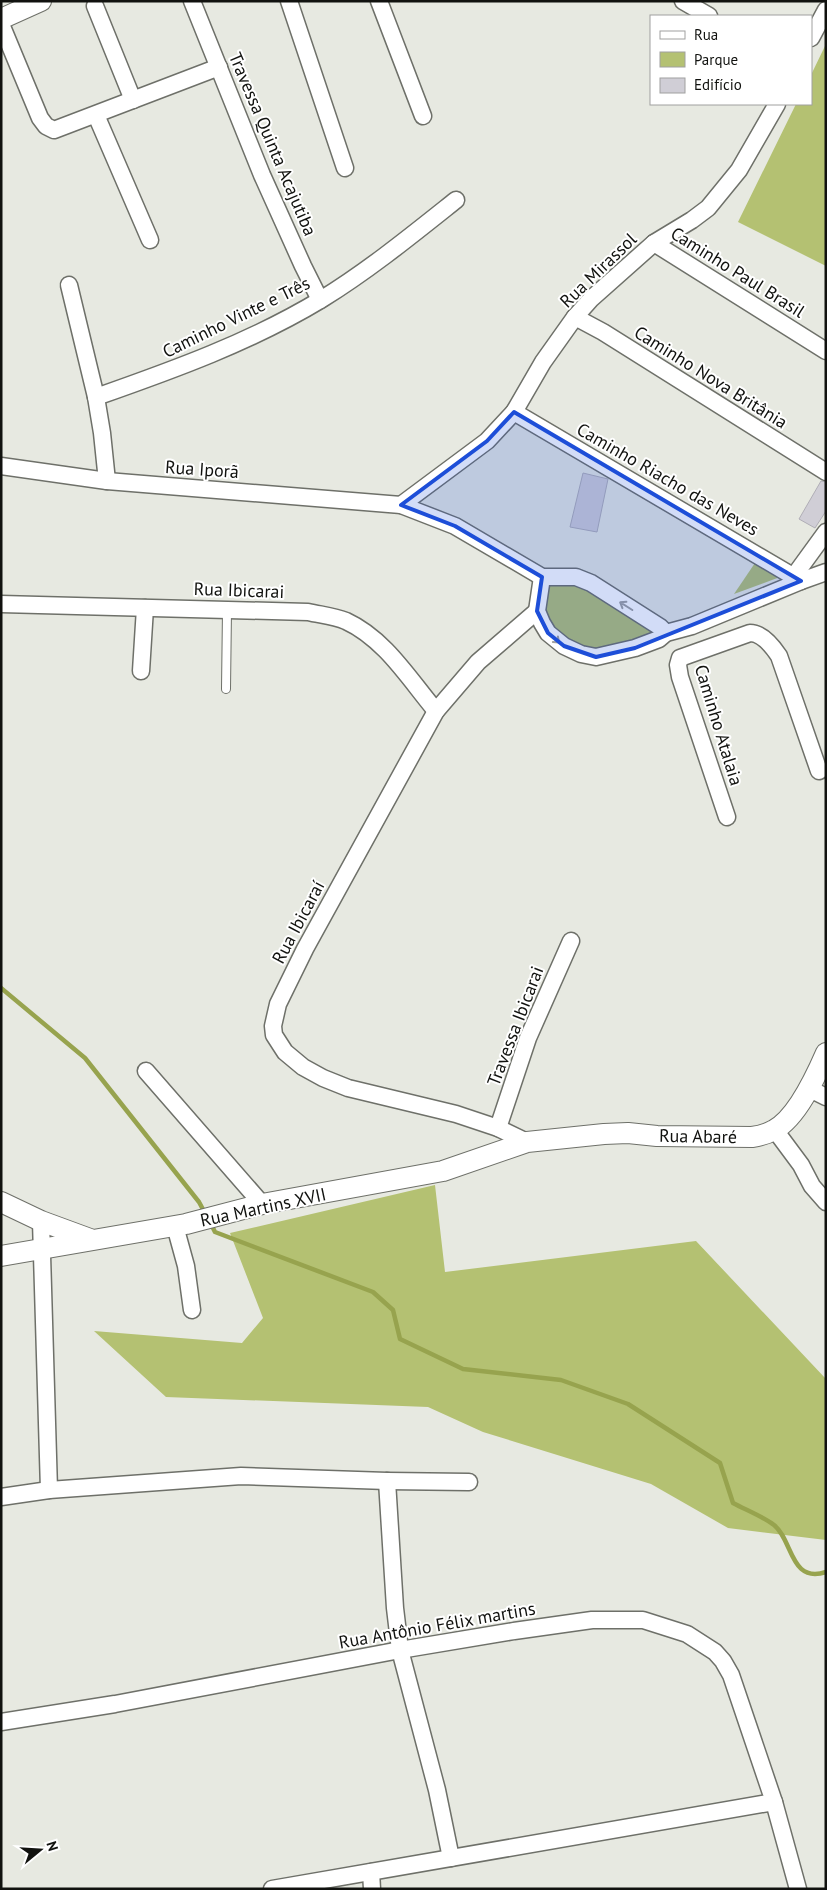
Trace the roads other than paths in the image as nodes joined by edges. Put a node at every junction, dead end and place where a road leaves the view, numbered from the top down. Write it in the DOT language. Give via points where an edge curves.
graph roads {
  1 [pos="192,1"];
  2 [pos="289,1"];
  3 [pos="683,1"];
  4 [pos="380,2"];
  5 [pos="32,3"];
  6 [pos="94,6"];
  7 [pos="826,10"];
  8 [pos="707,15"];
  9 [pos="1,20"];
  10 [pos="1,24"];
  11 [pos="812,36"];
  12 [pos="218,67"];
  13 [pos="133,100"];
  14 [pos="776,105"];
  15 [pos="96,115"];
  16 [pos="423,116"];
  17 [pos="346,168"];
  18 [pos="456,200"];
  19 [pos="150,240"];
  20 [pos="654,244"];
  21 [pos="69,285"];
  22 [pos="320,300"];
  23 [pos="575,317"];
  24 [pos="826,351"];
  25 [pos="96,397"];
  26 [pos="514,412"];
  27 [pos="1,466"];
  28 [pos="826,472"];
  29 [pos="107,481"];
  30 [pos="401,505"];
  31 [pos="826,532"];
  32 [pos="826,572"];
  33 [pos="542,577"];
  34 [pos="798,579"];
  35 [pos="1,604"];
  36 [pos="145,608"];
  37 [pos="227,610"];
  38 [pos="537,611"];
  39 [pos="1,612"];
  40 [pos="712,618"];
  41 [pos="666,633"];
  42 [pos="722,643"];
  43 [pos="141,671"];
  44 [pos="226,689"];
  45 [pos="436,711"];
  46 [pos="819,771"];
  47 [pos="727,816"];
  48 [pos="571,941"];
  49 [pos="826,1053"];
  50 [pos="146,1071"];
  51 [pos="817,1092"];
  52 [pos="498,1128"];
  53 [pos="775,1130"];
  54 [pos="527,1142"];
  55 [pos="1,1202"];
  56 [pos="826,1202"];
  57 [pos="262,1204"];
  58 [pos="40,1221"];
  59 [pos="181,1225"];
  60 [pos="92,1240"];
  61 [pos="41,1248"];
  62 [pos="1,1256"];
  63 [pos="192,1310"];
  64 [pos="387,1482"];
  65 [pos="469,1482"];
  66 [pos="49,1490"];
  67 [pos="1,1497"];
  68 [pos="400,1650"];
  69 [pos="1,1722"];
  70 [pos="774,1802"];
  71 [pos="451,1858"];
  72 [pos="372,1872"];
  73 [pos="272,1889"];
  74 [pos="372,1889"];
  75 [pos="798,1889"];
  1 -- 12 [label="street, Travessa Quinta Acajutiba"];
  2 -- 17 [label="street"];
  3 -- 8 [label="street"];
  4 -- 16 [label="street"];
  5 -- 9 [label="street"];
  6 -- 13 [label="street"];
  7 -- 11 [label="street"];
  10 -- 15 [label="street" via="46,126 54,130"];
  12 -- 13 [label="street"];
  12 -- 22 [label="street, Travessa Quinta Acajutiba" via="281,218"];
  13 -- 15 [label="street"];
  14 -- 20 [label="street, Rua Mirassol" via="725,189 708,208"];
  15 -- 19 [label="street"];
  18 -- 22 [label="street, Caminho Vinte e Três" via="372,266"];
  20 -- 23 [label="street, Rua Mirassol"];
  20 -- 24 [label="street, Caminho Paul Brasil"];
  21 -- 25 [label="street"];
  22 -- 25 [label="street, Caminho Vinte e Três" via="233,345 170,372"];
  23 -- 26 [label="street, Rua Mirassol" via="543,362"];
  23 -- 28 [label="street, Caminho Nova Britânia"];
  25 -- 29 [label="street"];
  26 -- 30 [label="street, Rua Mirassol" via="487,441"];
  26 -- 34 [label="street, Caminho Riacho das Neves"];
  27 -- 29 [label="street, Rua Iporã"];
  29 -- 30 [label="street, Rua Iporã"];
  30 -- 33 [label="street, Rua Iporã" via="454,526"];
  31 -- 34 [label="street"];
  32 -- 34 [label="street"];
  33 -- 38 [label="street"];
  41 -- 33 [label="street, one-way" via="581,578"];
  34 -- 40 [label="street"];
  35 -- 36 [label="street, Rua Ibicarai"];
  35 -- 39 [label="street"];
  36 -- 37 [label="street, Rua Ibicarai"];
  36 -- 43 [label="street"];
  37 -- 44 [label="lane"];
  37 -- 45 [label="street, Rua Ibicarai" via="308,612 345,621 379,642"];
  38 -- 41 [label="street, one-way" via="554,640 586,655 620,653 650,643"];
  38 -- 45 [label="street, Rua Ibicaraí" via="478,662"];
  40 -- 41 [label="street"];
  40 -- 42 [label="street"];
  42 -- 46 [label="street" via="754,633 773,647 785,670"];
  42 -- 47 [label="street, Caminho Atalaia" via="680,658 678,665"];
  45 -- 52 [label="street, Rua Ibicaraí" via="286,988 275,1016 274,1035 294,1060 323,1078 348,1088 456,1114"];
  48 -- 52 [label="street, Travessa Ibicarai" via="528,1038"];
  49 -- 51 [label="street"];
  50 -- 57 [label="street"];
  51 -- 53 [label="street"];
  52 -- 54 [label="street, Rua Ibicaraí"];
  53 -- 54 [label="street, Rua Abaré" via="752,1137 628,1133"];
  53 -- 56 [label="street"];
  54 -- 57 [label="street, Rua Martins XVII" via="443,1171"];
  55 -- 58 [label="street, Rua Martins XVII"];
  57 -- 59 [label="street, Rua Martins XVII"];
  58 -- 60 [label="street, Rua Martins XVII"];
  58 -- 61 [label="street"];
  59 -- 60 [label="street, Rua Martins XVII"];
  59 -- 63 [label="street"];
  60 -- 61 [label="street"];
  61 -- 62 [label="street"];
  61 -- 66 [label="street"];
  64 -- 65 [label="street"];
  64 -- 66 [label="street" via="241,1476"];
  64 -- 68 [label="street"];
  66 -- 67 [label="street"];
  68 -- 69 [label="street, Rua Antônio Félix martins" via="125,1703"];
  68 -- 70 [label="street, Rua Antônio Félix martins" via="592,1620 643,1620 687,1634 715,1652 731,1674"];
  68 -- 71 [label="street" via="437,1790"];
  70 -- 71 [label="street"];
  70 -- 75 [label="street, Rua Antônio Félix martins"];
  71 -- 72 [label="street"];
  72 -- 73 [label="street"];
  72 -- 74 [label="street"];
}
